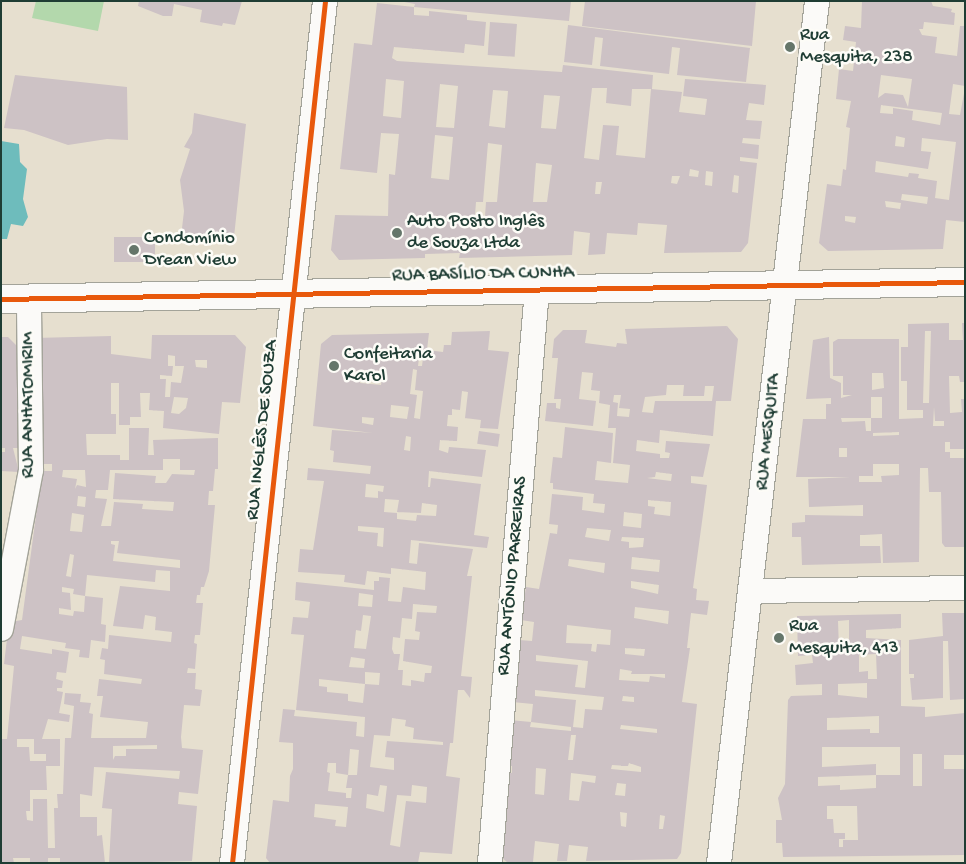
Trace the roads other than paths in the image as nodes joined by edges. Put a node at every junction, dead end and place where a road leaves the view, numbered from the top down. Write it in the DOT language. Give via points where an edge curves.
graph roads {
  1 [pos="324,1"];
  2 [pos="817,1"];
  3 [pos="965,282"];
  4 [pos="785,286"];
  5 [pos="537,289"];
  6 [pos="293,292"];
  7 [pos="1,299"];
  8 [pos="29,299"];
  9 [pos="965,588"];
  10 [pos="751,591"];
  11 [pos="1,629"];
  12 [pos="232,863"];
  13 [pos="490,863"];
  14 [pos="719,863"];
  1 -- 6 [label="street, RUA INGLÊS DE SOUZA"];
  2 -- 4 [label="street, RUA MESQUITA"];
  3 -- 4 [label="street, RUA BASÍLIO DA CUNHA"];
  4 -- 5 [label="street, RUA BASÍLIO DA CUNHA"];
  4 -- 10 [label="street, RUA MESQUITA"];
  5 -- 6 [label="street, RUA BASÍLIO DA CUNHA"];
  5 -- 13 [label="street, RUA ANTÔNIO PARREIRAS"];
  6 -- 8 [label="street, RUA BASÍLIO DA CUNHA"];
  6 -- 12 [label="street, RUA INGLÊS DE SOUZA"];
  7 -- 8 [label="street, RUA BASÍLIO DA CUNHA"];
  8 -- 11 [label="street, RUA ANHATOMIRIM" via="31,470"];
  9 -- 10 [label="street"];
  10 -- 14 [label="street, RUA MESQUITA"];
}
